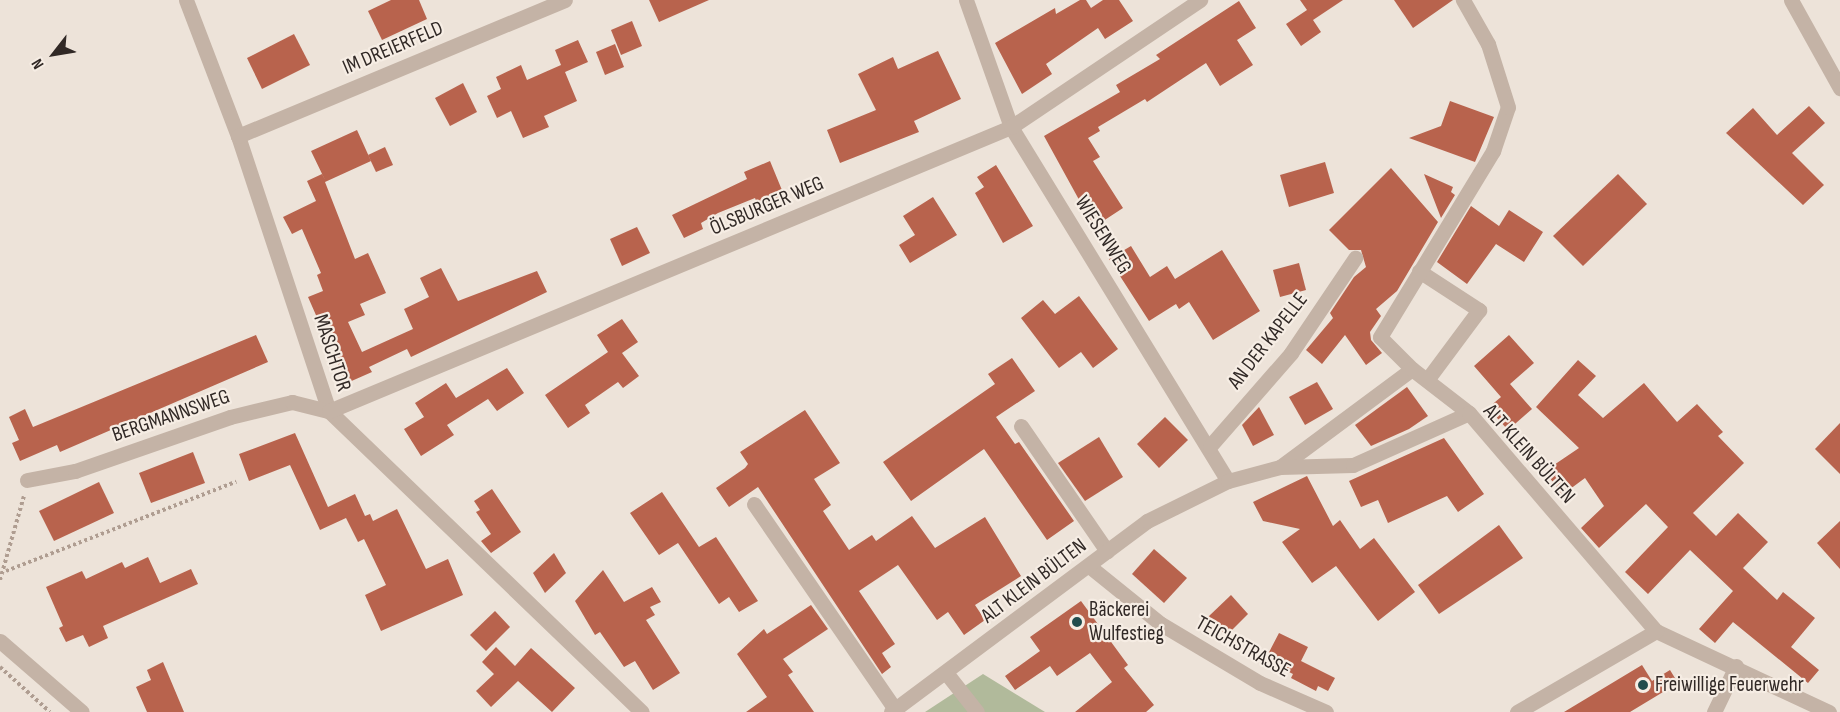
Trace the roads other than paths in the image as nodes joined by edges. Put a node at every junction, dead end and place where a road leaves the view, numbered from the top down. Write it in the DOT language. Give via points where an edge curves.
graph roads {
  1 [pos="186,0"];
  2 [pos="565,0"];
  3 [pos="966,0"];
  4 [pos="1200,0"];
  5 [pos="1463,0"];
  6 [pos="1791,0"];
  7 [pos="1840,88"];
  8 [pos="1011,127"];
  9 [pos="238,136"];
  10 [pos="1355,258"];
  11 [pos="1419,271"];
  12 [pos="1412,369"];
  13 [pos="1427,380"];
  14 [pos="328,411"];
  15 [pos="1469,413"];
  16 [pos="1022,426"];
  17 [pos="1210,446"];
  18 [pos="1280,467"];
  19 [pos="27,480"];
  20 [pos="1228,481"];
  21 [pos="754,504"];
  22 [pos="1107,551"];
  23 [pos="1089,566"];
  24 [pos="1656,631"];
  25 [pos="0,640"];
  26 [pos="1736,666"];
  27 [pos="946,674"];
  28 [pos="78,711"];
  29 [pos="893,711"];
  30 [pos="642,712"];
  31 [pos="977,712"];
  32 [pos="1326,712"];
  33 [pos="1517,712"];
  34 [pos="1714,712"];
  35 [pos="1829,712"];
  1 -- 9 [label="street, MASCHTOR"];
  2 -- 9 [label="street, IM DREIERFELD"];
  3 -- 8 [label="street, WIESENWEG"];
  4 -- 8 [label="street, ÖLSBURGER WEG"];
  5 -- 11 [label="street" via="1488,44 1508,107 1493,151"];
  6 -- 7 [label="street"];
  8 -- 14 [label="street, ÖLSBURGER WEG"];
  8 -- 17 [label="street, WIESENWEG"];
  9 -- 14 [label="street, MASCHTOR"];
  10 -- 17 [label="street, AN DER KAPELLE" via="1291,352"];
  11 -- 12 [label="street" via="1380,337"];
  11 -- 13 [label="street" via="1479,310"];
  12 -- 13 [label="street"];
  12 -- 18 [label="street"];
  13 -- 15 [label="street"];
  14 -- 19 [label="street, BERGMANNSWEG" via="292,402 230,417 75,471"];
  14 -- 30 [label="street, MASCHTOR"];
  15 -- 18 [label="street, ALT KLEIN BÜLTEN" via="1353,465"];
  15 -- 24 [label="street, ALT KLEIN BÜLTEN"];
  16 -- 22 [label="street"];
  17 -- 20 [label="street, WIESENWEG"];
  18 -- 20 [label="street, ALT KLEIN BÜLTEN"];
  20 -- 22 [label="street, ALT KLEIN BÜLTEN" via="1148,521"];
  21 -- 29 [label="street"];
  22 -- 23 [label="street, ALT KLEIN BÜLTEN"];
  23 -- 27 [label="street, ALT KLEIN BÜLTEN"];
  23 -- 32 [label="street, TEICHSTRASSE" via="1161,624 1260,683"];
  24 -- 26 [label="street, ALT KLEIN BÜLTEN"];
  24 -- 33 [label="street"];
  25 -- 28 [label="street"];
  26 -- 34 [label="street"];
  26 -- 35 [label="street, ALT KLEIN BÜLTEN"];
  27 -- 29 [label="street, ALT KLEIN BÜLTEN"];
  27 -- 31 [label="street"];
}
